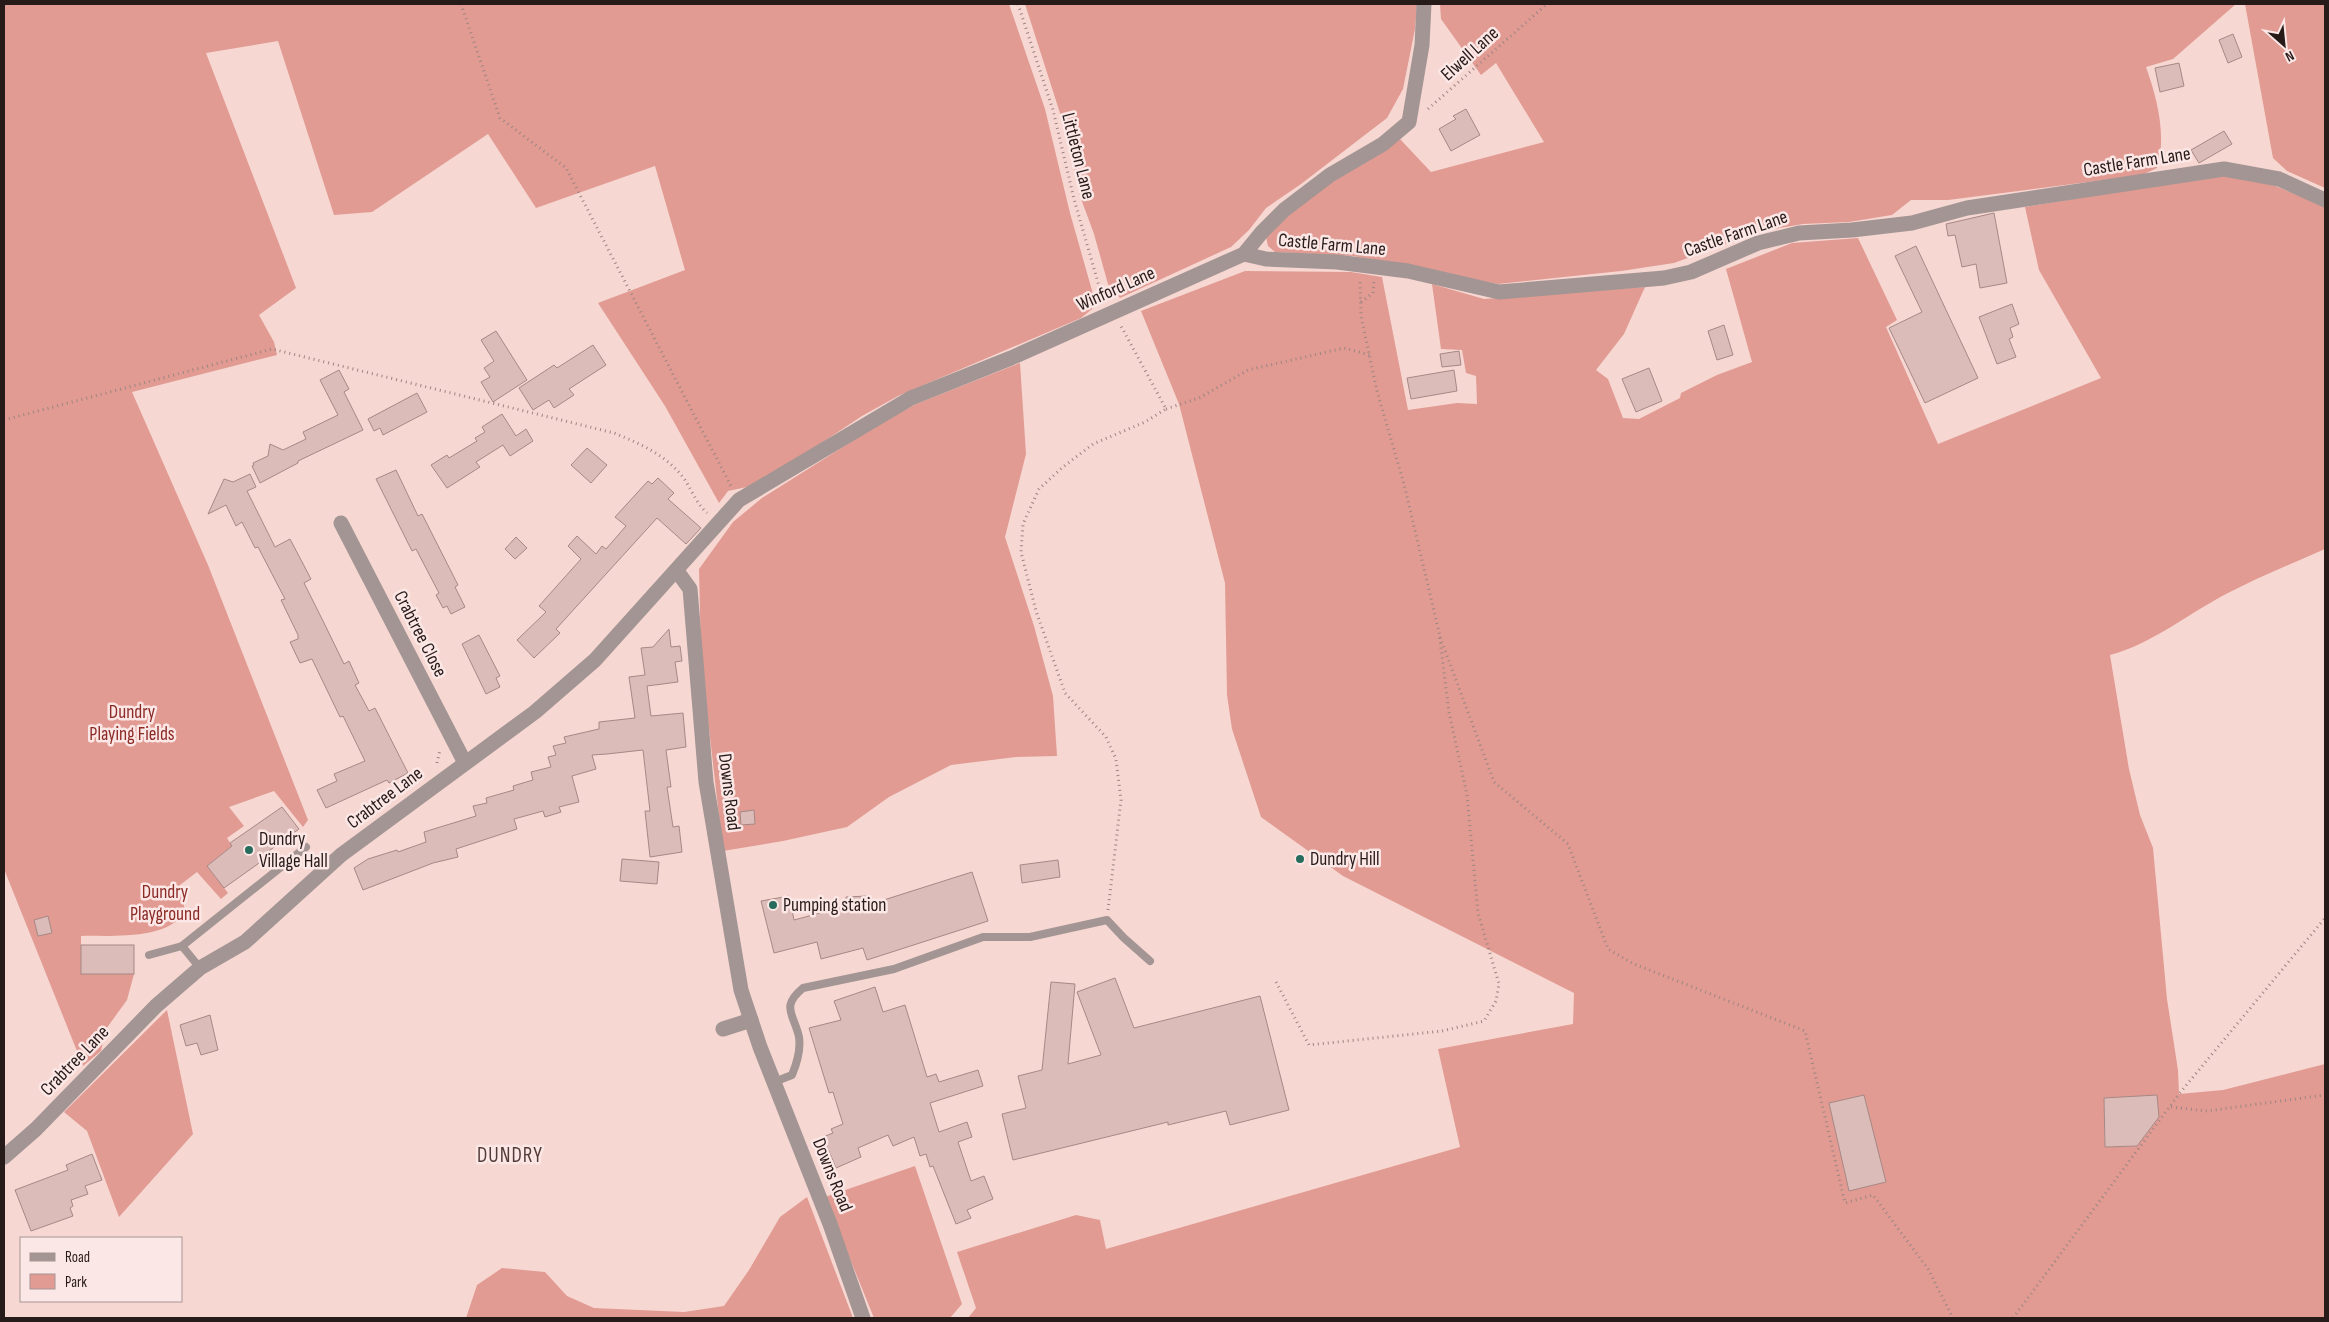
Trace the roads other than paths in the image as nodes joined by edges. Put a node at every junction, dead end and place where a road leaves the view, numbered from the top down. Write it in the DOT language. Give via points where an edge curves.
graph roads {
  1 [pos="1424,4"];
  2 [pos="2325,200"];
  3 [pos="1244,254"];
  4 [pos="341,522"];
  5 [pos="718,524"];
  6 [pos="677,571"];
  7 [pos="465,763"];
  8 [pos="306,847"];
  9 [pos="182,946"];
  10 [pos="149,955"];
  11 [pos="1150,961"];
  12 [pos="200,968"];
  13 [pos="751,1020"];
  14 [pos="724,1029"];
  15 [pos="774,1082"];
  16 [pos="4,1158"];
  17 [pos="863,1318"];
  1 -- 3 [label="street, Winford Lane" via="1422,45 1409,122 1383,144 1330,175 1284,210"];
  2 -- 3 [label="street, Castle Farm Lane" via="2279,179 2224,169 1967,208 1912,223 1799,233 1758,244 1691,272 1664,278 1499,292 1408,271 1337,262 1266,259"];
  3 -- 5 [label="street, Winford Lane" via="1011,358 911,398 739,500"];
  4 -- 7 [label="street, Crabtree Close"];
  5 -- 6 [label="street, Crabtree Lane"];
  6 -- 7 [label="street, Crabtree Lane" via="595,660 535,712"];
  6 -- 13 [label="street, Downs Road" via="690,589 706,782 738,972"];
  7 -- 12 [label="street, Crabtree Lane" via="341,855 245,942"];
  8 -- 9 [label="lane"];
  9 -- 10 [label="lane"];
  9 -- 12 [label="lane"];
  11 -- 15 [label="lane" via="1107,920 1030,937 983,937 894,969 803,988 790,1004 799,1037 796,1066 792,1075"];
  12 -- 16 [label="street, Crabtree Lane" via="156,1006"];
  13 -- 14 [label="street"];
  13 -- 15 [label="street, Downs Road"];
  15 -- 17 [label="street, Downs Road"];
}
